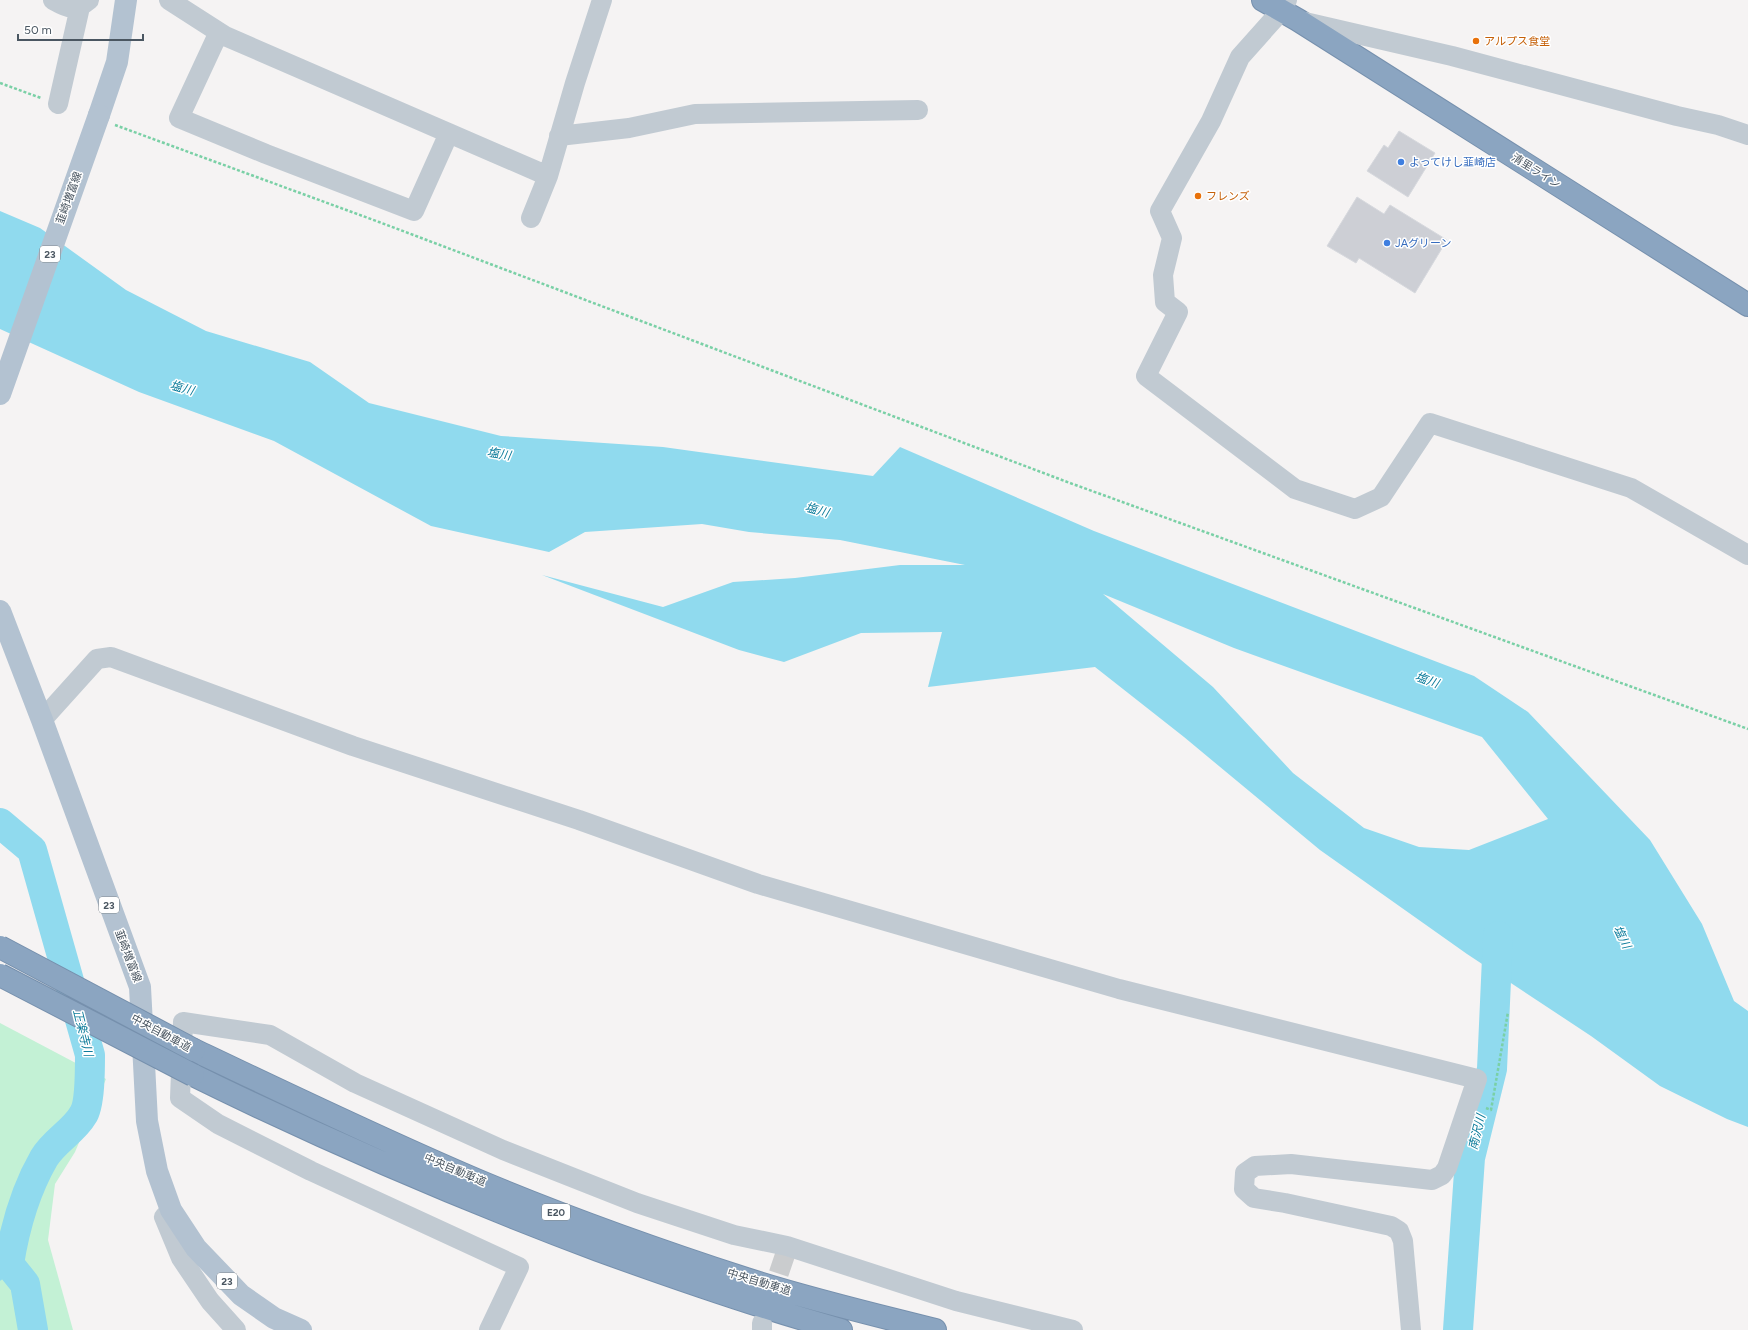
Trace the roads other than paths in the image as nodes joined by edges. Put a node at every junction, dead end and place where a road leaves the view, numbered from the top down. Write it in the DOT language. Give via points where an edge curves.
graph roads {
  1 [pos="53,0"];
  2 [pos="126,0"];
  3 [pos="168,0"];
  4 [pos="602,0"];
  5 [pos="84,4"];
  6 [pos="1282,8"];
  7 [pos="218,32"];
  8 [pos="58,104"];
  9 [pos="918,110"];
  10 [pos="449,133"];
  11 [pos="1748,135"];
  12 [pos="559,136"];
  13 [pos="548,176"];
  14 [pos="531,218"];
  15 [pos="1748,305"];
  16 [pos="0,394"];
  17 [pos="1748,555"];
  18 [pos="0,611"];
  19 [pos="42,720"];
  20 [pos="0,947"];
  21 [pos="0,975"];
  22 [pos="171,1210"];
  23 [pos="236,1330"];
  24 [pos="301,1330"];
  25 [pos="489,1330"];
  26 [pos="841,1330"];
  27 [pos="935,1330"];
  28 [pos="1073,1330"];
  29 [pos="1411,1330"];
  1 -- 5 [label="street" via="67,8"];
  2 -- 16 [label="main road, 韮崎増富線 / 23, bridge" via="105,119"];
  3 -- 7 [label="street"];
  4 -- 12 [label="street"];
  5 -- 8 [label="street"];
  6 -- 11 [label="street"];
  6 -- 15 [label="highway, 清里ライン"];
  6 -- 17 [label="street" via="1240,57 1211,121 1160,211 1172,238 1163,275 1164,302 1178,312 1146,376 1295,489 1355,509 1381,497 1430,423 1631,488"];
  7 -- 10 [label="street"];
  7 -- 10 [label="street" via="179,118 414,211"];
  9 -- 12 [label="street" via="695,114 629,128"];
  10 -- 13 [label="street"];
  12 -- 13 [label="street"];
  13 -- 14 [label="street"];
  18 -- 19 [label="main road, 韮崎増富線 / 23"];
  19 -- 22 [label="main road, 韮崎増富線 / 23" via="140,987 147,1121 157,1171"];
  19 -- 29 [label="street" via="97,659 111,657 353,746 579,820 758,884 1119,989 1477,1079 1447,1168 1442,1175 1432,1180 1291,1164 1255,1166 1245,1173 1244,1189 1254,1198 1391,1226 1399,1231 1403,1241"];
  20 -- 27 [label="highway, 中央自動車道 / E20, bridge" via="194,1050 394,1144 480,1181 558,1212 747,1279 842,1307"];
  21 -- 26 [label="highway, 中央自動車道 / E20, bridge" via="292,1124 384,1165 647,1268"];
  22 -- 23 [label="street" via="164,1216 181,1258 210,1301"];
  22 -- 24 [label="main road, 韮崎増富線 / 23" via="196,1248 241,1295 274,1318"];
  25 -- 28 [label="street" via="519,1267 311,1171 218,1124 180,1098 182,1022 270,1035 354,1083 503,1150 652,1208 956,1301"];
}
